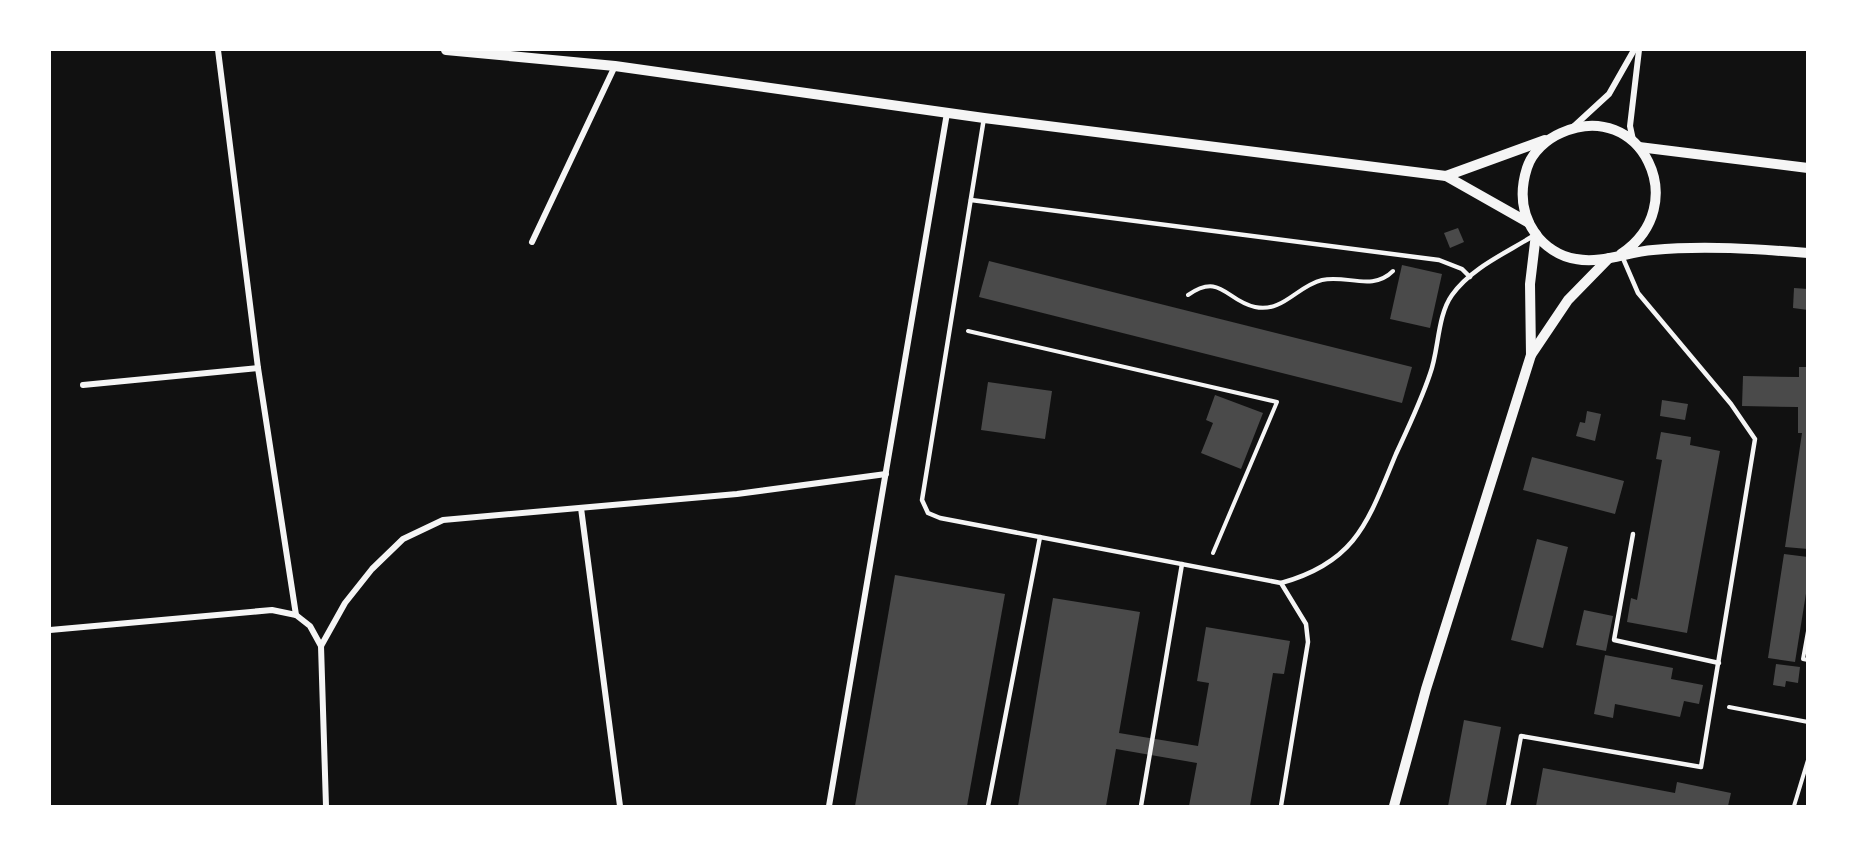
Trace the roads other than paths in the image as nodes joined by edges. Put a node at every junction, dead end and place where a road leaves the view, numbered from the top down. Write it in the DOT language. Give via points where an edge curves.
graph roads {
  1 [pos="218,50"];
  2 [pos="446,50"];
  3 [pos="1634,50"];
  4 [pos="1639,50"];
  5 [pos="615,66"];
  6 [pos="947,112"];
  7 [pos="984,118"];
  8 [pos="1572,128"];
  9 [pos="1552,137"];
  10 [pos="1636,144"];
  11 [pos="1808,168"];
  12 [pos="1446,176"];
  13 [pos="971,200"];
  14 [pos="1529,223"];
  15 [pos="1536,234"];
  16 [pos="532,242"];
  17 [pos="1808,253"];
  18 [pos="1621,254"];
  19 [pos="1610,258"];
  20 [pos="1470,277"];
  21 [pos="1531,355"];
  22 [pos="258,368"];
  23 [pos="83,385"];
  24 [pos="886,474"];
  25 [pos="580,508"];
  26 [pos="1633,534"];
  27 [pos="1040,537"];
  28 [pos="1182,564"];
  29 [pos="1281,583"];
  30 [pos="296,615"];
  31 [pos="50,630"];
  32 [pos="321,646"];
  33 [pos="1719,663"];
  34 [pos="326,807"];
  35 [pos="620,807"];
  36 [pos="829,807"];
  37 [pos="988,807"];
  38 [pos="1141,807"];
  39 [pos="1281,807"];
  40 [pos="1394,807"];
  41 [pos="1508,807"];
  1 -- 22 [label="street"];
  2 -- 5 [label="street"];
  3 -- 8 [label="street" via="1609,94"];
  4 -- 10 [label="street" via="1630,126"];
  5 -- 6 [label="street"];
  5 -- 16 [label="street"];
  6 -- 7 [label="street"];
  6 -- 24 [label="street"];
  7 -- 12 [label="street"];
  7 -- 13 [label="lane"];
  8 -- 9 [label="street"];
  8 -- 10 [label="street" via="1604,127"];
  9 -- 12 [label="street"];
  9 -- 14 [label="street" via="1528,164 1523,182 1522,200"];
  10 -- 11 [label="street"];
  10 -- 18 [label="street" via="1654,171 1658,193 1654,215 1643,235"];
  12 -- 14 [label="street"];
  13 -- 20 [label="lane" via="1439,260 1462,269"];
  13 -- 27 [label="lane" via="922,500 928,513 940,518"];
  14 -- 15 [label="street"];
  15 -- 19 [label="street" via="1553,250 1575,259"];
  15 -- 20 [label="lane"];
  15 -- 21 [label="street" via="1530,284"];
  17 -- 18 [label="street" via="1689,249"];
  18 -- 19 [label="street"];
  18 -- 33 [label="lane" via="1638,294 1731,404 1755,439"];
  19 -- 21 [label="street" via="1562,309"];
  20 -- 29 [label="lane" via="1451,296 1431,374 1368,522 1351,545 1332,561 1306,576"];
  21 -- 40 [label="street" via="1426,689"];
  22 -- 23 [label="street"];
  22 -- 30 [label="street"];
  24 -- 25 [label="street" via="737,494"];
  24 -- 36 [label="street"];
  25 -- 32 [label="street" via="443,520 403,539 345,603"];
  25 -- 35 [label="street"];
  26 -- 33 [label="lane" via="1614,640"];
  27 -- 28 [label="lane"];
  27 -- 37 [label="lane"];
  28 -- 29 [label="lane"];
  28 -- 38 [label="lane"];
  29 -- 39 [label="lane" via="1306,624 1308,642"];
  30 -- 31 [label="street" via="261,611"];
  30 -- 32 [label="street" via="310,626"];
  32 -- 34 [label="street"];
  33 -- 41 [label="lane" via="1701,767 1521,736"];
}
